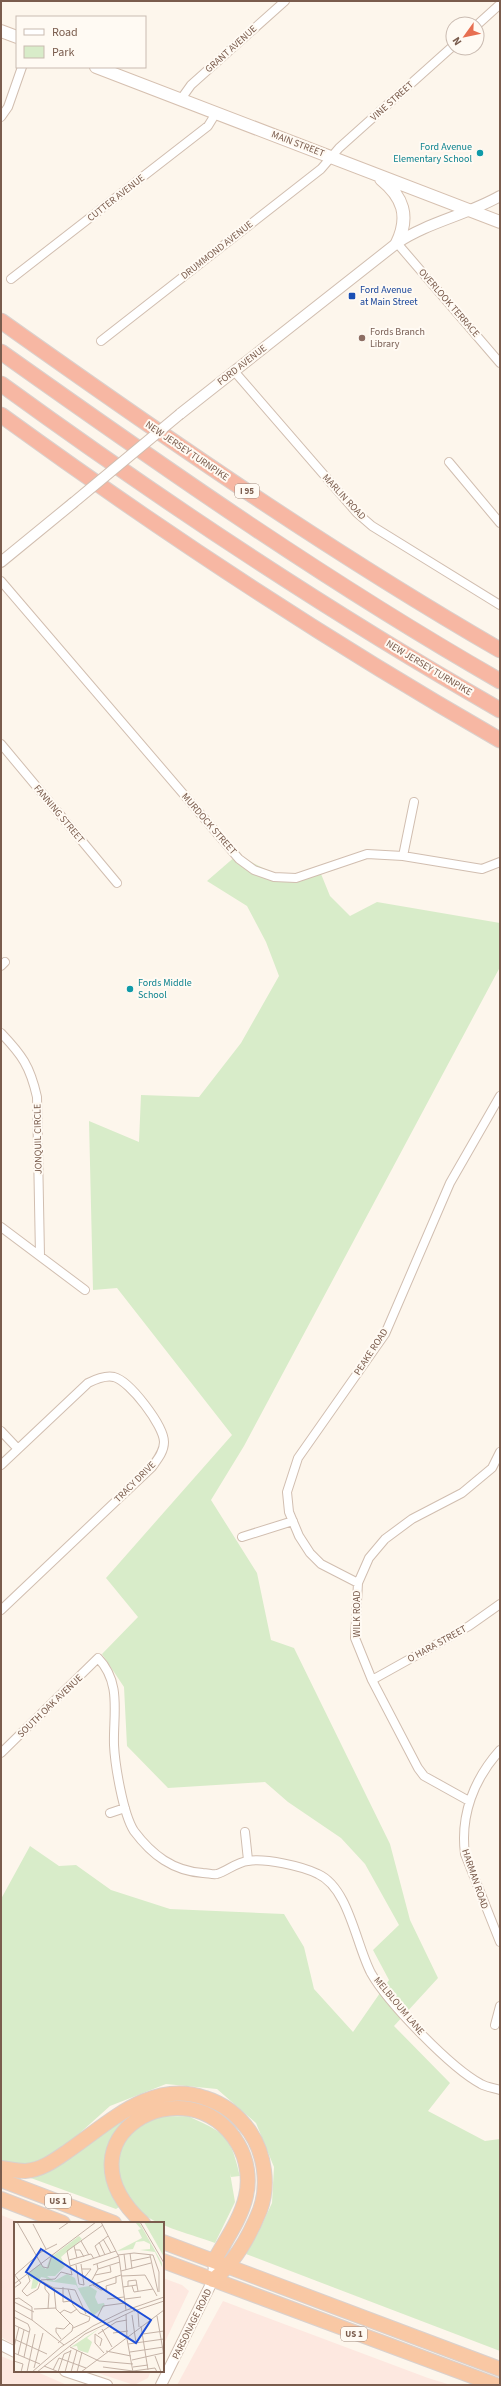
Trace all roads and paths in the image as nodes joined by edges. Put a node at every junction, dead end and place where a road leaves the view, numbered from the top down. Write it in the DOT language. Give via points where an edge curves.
graph roads {
  1 [pos="285,1"];
  2 [pos="498,5"];
  3 [pos="485,17"];
  4 [pos="1,31"];
  5 [pos="16,37"];
  6 [pos="445,53"];
  7 [pos="22,68"];
  8 [pos="99,68"];
  9 [pos="181,100"];
  10 [pos="216,113"];
  11 [pos="1,117"];
  12 [pos="331,157"];
  13 [pos="372,172"];
  14 [pos="500,196"];
  15 [pos="472,211"];
  16 [pos="500,222"];
  17 [pos="397,243"];
  18 [pos="11,279"];
  19 [pos="1,321"];
  20 [pos="101,341"];
  21 [pos="1,352"];
  22 [pos="500,363"];
  23 [pos="234,371"];
  24 [pos="1,384"];
  25 [pos="1,415"];
  26 [pos="449,462"];
  27 [pos="500,523"];
  28 [pos="1,562"];
  29 [pos="1,581"];
  30 [pos="500,605"];
  31 [pos="500,650"];
  32 [pos="500,681"];
  33 [pos="500,710"];
  34 [pos="500,740"];
  35 [pos="1,744"];
  36 [pos="414,802"];
  37 [pos="403,856"];
  38 [pos="500,862"];
  39 [pos="117,883"];
  40 [pos="1,1033"];
  41 [pos="500,1096"];
  42 [pos="1,1227"];
  43 [pos="40,1256"];
  44 [pos="85,1290"];
  45 [pos="1,1431"];
  46 [pos="18,1449"];
  47 [pos="500,1452"];
  48 [pos="1,1465"];
  49 [pos="293,1521"];
  50 [pos="242,1536"];
  51 [pos="358,1583"];
  52 [pos="500,1604"];
  53 [pos="1,1610"];
  54 [pos="372,1680"];
  55 [pos="500,1750"];
  56 [pos="1,1754"];
  57 [pos="470,1801"];
  58 [pos="125,1808"];
  59 [pos="110,1814"];
  60 [pos="246,1832"];
  61 [pos="248,1860"];
  62 [pos="500,1942"];
  63 [pos="500,2006"];
  64 [pos="495,2025"];
  65 [pos="500,2090"];
  66 [pos="1,2168"];
  67 [pos="1,2180"];
  68 [pos="1,2199"];
  69 [pos="60,2222"];
  70 [pos="111,2222"];
  71 [pos="141,2222"];
  72 [pos="164,2242"];
  73 [pos="164,2261"];
  74 [pos="214,2262"];
  75 [pos="229,2267"];
  76 [pos="214,2280"];
  77 [pos="1,2345"];
  78 [pos="14,2352"];
  79 [pos="497,2366"];
  80 [pos="68,2372"];
  81 [pos="107,2385"];
  82 [pos="162,2385"];
  83 [pos="496,2385"];
  1 -- 9 [label="street, GRANT AVENUE" via="191,85"];
  2 -- 3 [label="street"];
  4 -- 5 [label="main road"];
  6 -- 12 [label="street, VINE STREET"];
  7 -- 11 [label="street" via="8,107"];
  8 -- 9 [label="main road, MAIN STREET"];
  9 -- 10 [label="main road, MAIN STREET"];
  10 -- 12 [label="main road, MAIN STREET"];
  10 -- 18 [label="street, CUTTER AVENUE" via="208,126"];
  12 -- 13 [label="main road, MAIN STREET"];
  12 -- 20 [label="street, DRUMMOND AVENUE" via="320,169"];
  13 -- 15 [label="main road, MAIN STREET"];
  13 -- 17 [label="main road" via="393,190 404,207 404,224"];
  14 -- 15 [label="street, FORD AVENUE"];
  15 -- 16 [label="main road, MAIN STREET"];
  15 -- 17 [label="street, FORD AVENUE" via="415,233"];
  17 -- 22 [label="street, OVERLOOK TERRACE"];
  17 -- 23 [label="street, FORD AVENUE"];
  19 -- 31 [label="highway, NEW JERSEY TURNPIKE / I 95" via="167,438 278,512 409,596"];
  21 -- 32 [label="highway, I 95" via="154,460 323,573"];
  23 -- 28 [label="street, FORD AVENUE, bridge"];
  23 -- 30 [label="street, MARLIN ROAD" via="356,513 372,526"];
  24 -- 33 [label="highway, NEW JERSEY TURNPIKE" via="268,568 384,642"];
  25 -- 34 [label="highway" via="240,581 370,664"];
  26 -- 27 [label="street"];
  29 -- 37 [label="street, MURDOCK STREET" via="239,859 254,870 274,877 296,878 366,854"];
  35 -- 39 [label="street, FANNING STREET"];
  36 -- 37 [label="street"];
  37 -- 38 [label="street, MURDOCK STREET" via="482,870"];
  40 -- 43 [label="street, JONQUIL CIRCLE" via="19,1051 32,1076 37,1097"];
  41 -- 49 [label="street, PEAKE ROAD" via="450,1183 385,1334 298,1458 287,1492 289,1512"];
  42 -- 43 [label="street"];
  43 -- 44 [label="street"];
  45 -- 46 [label="street"];
  46 -- 48 [label="street, TRACY DRIVE"];
  46 -- 53 [label="street, TRACY DRIVE" via="88,1383 100,1377 114,1377 126,1383 150,1412 160,1428 164,1442 161,1455 152,1467"];
  47 -- 51 [label="street, WILK ROAD" via="492,1468 462,1493 412,1519 385,1539 369,1558"];
  49 -- 50 [label="street"];
  49 -- 51 [label="street, PEAKE ROAD" via="310,1554 321,1564"];
  51 -- 54 [label="street, WILK ROAD" via="355,1638"];
  52 -- 54 [label="street, O HARA STREET" via="468,1626"];
  54 -- 57 [label="street, WILK ROAD" via="424,1776"];
  55 -- 57 [label="street, HARMAN ROAD" via="487,1766"];
  56 -- 58 [label="street, SOUTH OAK AVENUE" via="98,1658 115,1688 114,1746"];
  57 -- 62 [label="street, HARMAN ROAD" via="463,1826 464,1854"];
  58 -- 59 [label="street"];
  58 -- 61 [label="street" via="133,1829 154,1854 184,1872 216,1874"];
  60 -- 61 [label="street"];
  61 -- 65 [label="street, MELBLOUM LANE" via="281,1864 319,1874 336,1891 350,1914 372,1974 394,2003 429,2041 464,2072 482,2084"];
  63 -- 64 [label="street"];
  66 -- 75 [label="highway" via="25,2171 50,2163 119,2114 148,2098 184,2093 209,2099 222,2105 245,2124 258,2146 264,2174 263,2199 259,2211"];
  67 -- 70 [label="highway, US 1"];
  68 -- 69 [label="highway, US 1"];
  71 -- 74 [label="highway" via="120,2199 113,2181 112,2160 119,2136 138,2118 170,2108 194,2111 215,2120 226,2129 242,2150 248,2185 243,2208"];
  72 -- 74 [label="highway, US 1"];
  73 -- 76 [label="highway, US 1"];
  74 -- 75 [label="highway, US 1"];
  74 -- 76 [label="street, PARSONAGE ROAD"];
  75 -- 76 [label="highway"];
  75 -- 79 [label="highway, US 1"];
  76 -- 82 [label="street, PARSONAGE ROAD"];
  76 -- 83 [label="highway, US 1"];
  77 -- 78 [label="street"];
  80 -- 81 [label="street"];
}
